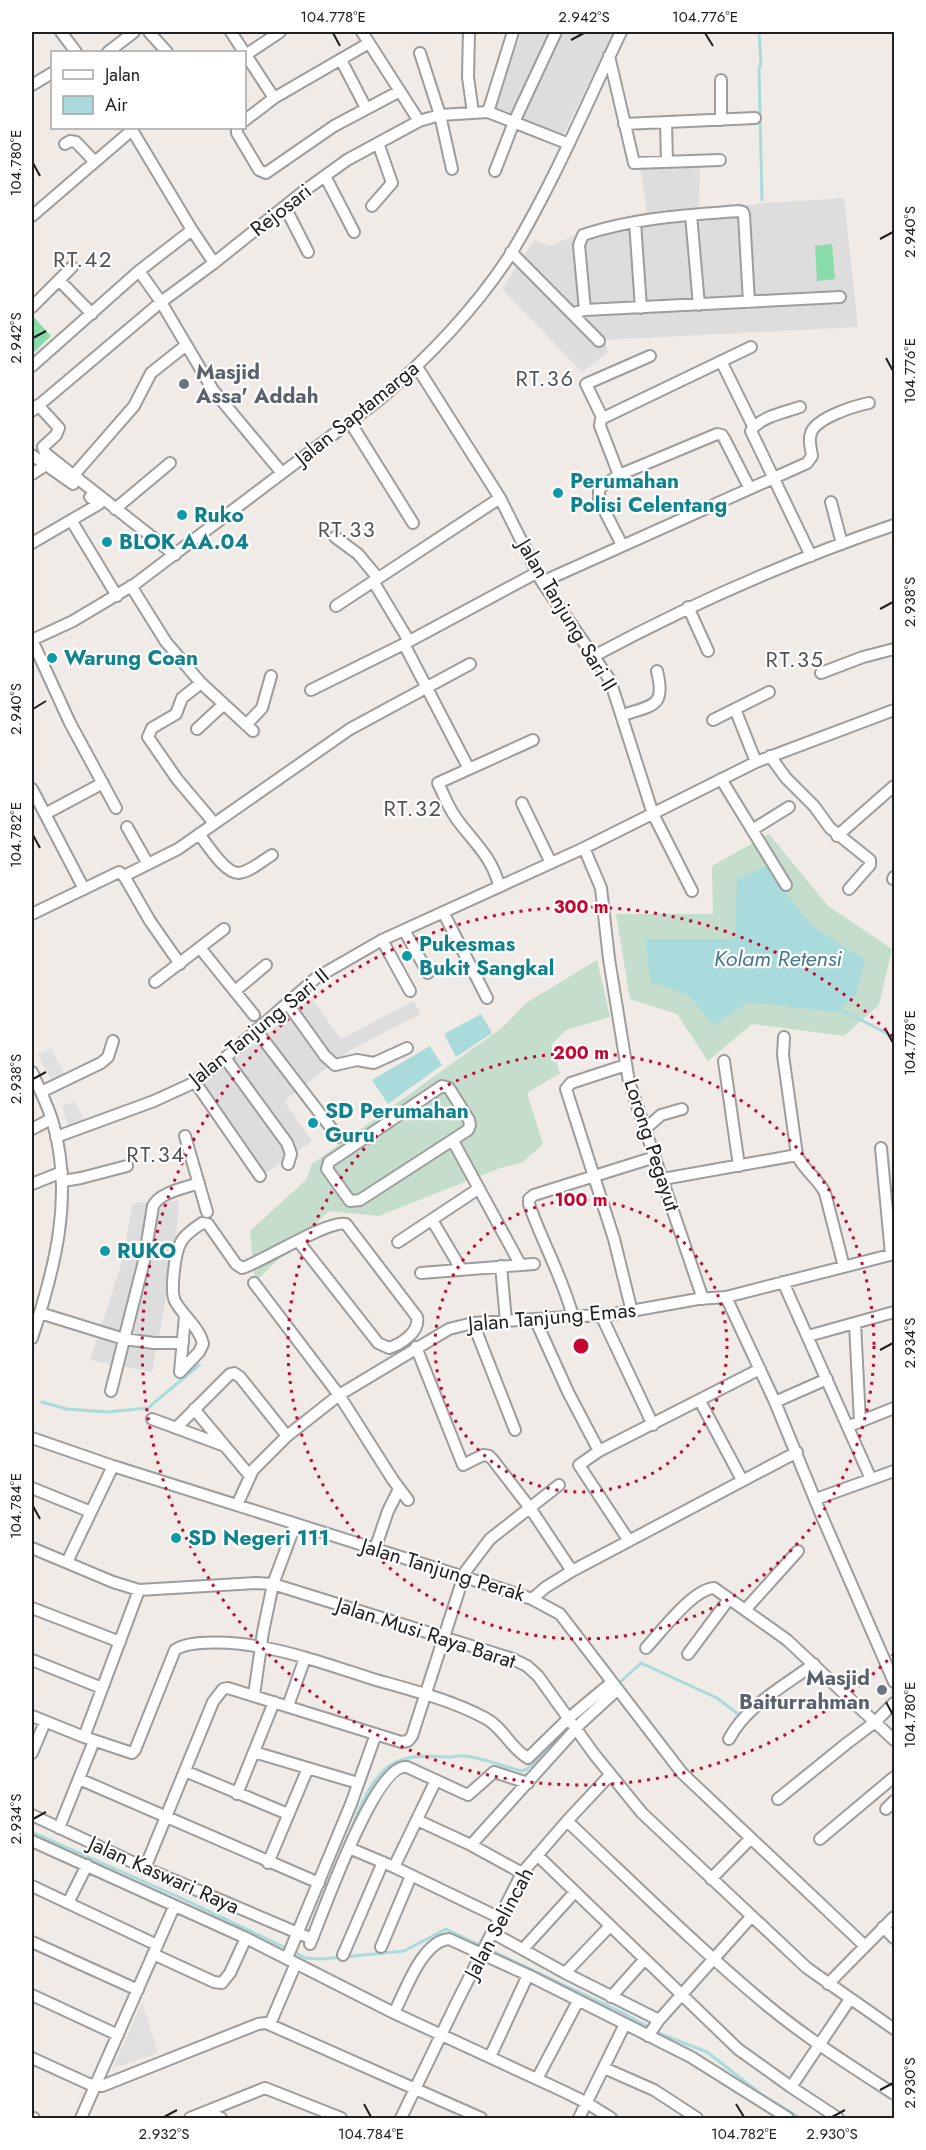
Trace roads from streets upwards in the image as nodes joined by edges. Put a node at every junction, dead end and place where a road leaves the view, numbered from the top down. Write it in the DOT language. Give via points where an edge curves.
graph roads {
  1 [pos="61,32"];
  2 [pos="134,32"];
  3 [pos="149,32"];
  4 [pos="231,32"];
  5 [pos="280,32"];
  6 [pos="362,32"];
  7 [pos="469,32"];
  8 [pos="513,32"];
  9 [pos="556,32"];
  10 [pos="621,32"];
  11 [pos="369,43"];
  12 [pos="75,51"];
  13 [pos="109,51"];
  14 [pos="166,51"];
  15 [pos="245,51"];
  16 [pos="420,53"];
  17 [pos="247,54"];
  18 [pos="609,56"];
  19 [pos="341,60"];
  20 [pos="51,73"];
  21 [pos="721,80"];
  22 [pos="32,85"];
  23 [pos="400,91"];
  24 [pos="274,98"];
  25 [pos="366,108"];
  26 [pos="488,112"];
  27 [pos="473,113"];
  28 [pos="440,115"];
  29 [pos="755,118"];
  30 [pos="246,119"];
  31 [pos="721,120"];
  32 [pos="418,121"];
  33 [pos="514,122"];
  34 [pos="666,122"];
  35 [pos="624,124"];
  36 [pos="131,129"];
  37 [pos="133,129"];
  38 [pos="237,129"];
  39 [pos="378,143"];
  40 [pos="65,144"];
  41 [pos="569,144"];
  42 [pos="720,160"];
  43 [pos="95,162"];
  44 [pos="668,162"];
  45 [pos="452,169"];
  46 [pos="495,171"];
  47 [pos="325,176"];
  48 [pos="372,206"];
  49 [pos="285,207"];
  50 [pos="691,215"];
  51 [pos="32,216"];
  52 [pos="635,222"];
  53 [pos="192,230"];
  54 [pos="354,232"];
  55 [pos="308,252"];
  56 [pos="511,252"];
  57 [pos="214,263"];
  58 [pos="72,267"];
  59 [pos="139,271"];
  60 [pos="59,280"];
  61 [pos="840,297"];
  62 [pos="161,302"];
  63 [pos="749,302"];
  64 [pos="699,305"];
  65 [pos="32,307"];
  66 [pos="640,308"];
  67 [pos="585,310"];
  68 [pos="573,313"];
  69 [pos="92,314"];
  70 [pos="599,341"];
  71 [pos="185,346"];
  72 [pos="750,347"];
  73 [pos="650,356"];
  74 [pos="722,361"];
  75 [pos="32,366"];
  76 [pos="417,367"];
  77 [pos="868,403"];
  78 [pos="800,407"];
  79 [pos="35,408"];
  80 [pos="602,417"];
  81 [pos="350,422"];
  82 [pos="753,426"];
  83 [pos="32,455"];
  84 [pos="170,462"];
  85 [pos="46,465"];
  86 [pos="282,473"];
  87 [pos="32,474"];
  88 [pos="619,475"];
  89 [pos="73,476"];
  90 [pos="773,477"];
  91 [pos="749,488"];
  92 [pos="500,498"];
  93 [pos="831,502"];
  94 [pos="115,509"];
  95 [pos="71,520"];
  96 [pos="413,523"];
  97 [pos="894,525"];
  98 [pos="335,537"];
  99 [pos="32,543"];
  100 [pos="842,544"];
  101 [pos="622,545"];
  102 [pos="175,555"];
  103 [pos="811,556"];
  104 [pos="540,577"];
  105 [pos="375,580"];
  106 [pos="131,586"];
  107 [pos="117,596"];
  108 [pos="336,606"];
  109 [pos="688,607"];
  110 [pos="32,640"];
  111 [pos="406,643"];
  112 [pos="894,650"];
  113 [pos="708,651"];
  114 [pos="594,656"];
  115 [pos="470,664"];
  116 [pos="657,671"];
  117 [pos="821,673"];
  118 [pos="271,676"];
  119 [pos="201,683"];
  120 [pos="426,688"];
  121 [pos="311,690"];
  122 [pos="769,692"];
  123 [pos="224,704"];
  124 [pos="735,709"];
  125 [pos="894,710"];
  126 [pos="623,715"];
  127 [pos="713,720"];
  128 [pos="197,729"];
  129 [pos="533,740"];
  130 [pos="770,756"];
  131 [pos="756,762"];
  132 [pos="469,769"];
  133 [pos="721,779"];
  134 [pos="103,783"];
  135 [pos="894,786"];
  136 [pos="32,789"];
  137 [pos="522,803"];
  138 [pos="789,807"];
  139 [pos="116,808"];
  140 [pos="45,814"];
  141 [pos="652,814"];
  142 [pos="214,823"];
  143 [pos="127,827"];
  144 [pos="752,830"];
  145 [pos="199,834"];
  146 [pos="837,836"];
  147 [pos="584,848"];
  148 [pos="272,855"];
  149 [pos="551,863"];
  150 [pos="148,864"];
  151 [pos="124,876"];
  152 [pos="500,885"];
  153 [pos="786,885"];
  154 [pos="84,889"];
  155 [pos="849,889"];
  156 [pos="692,891"];
  157 [pos="443,912"];
  158 [pos="32,914"];
  159 [pos="224,929"];
  160 [pos="404,930"];
  161 [pos="382,940"];
  162 [pos="200,948"];
  163 [pos="180,964"];
  164 [pos="266,965"];
  165 [pos="428,973"];
  166 [pos="155,982"];
  167 [pos="234,991"];
  168 [pos="410,991"];
  169 [pos="486,998"];
  170 [pos="287,1003"];
  171 [pos="254,1015"];
  172 [pos="256,1030"];
  173 [pos="784,1037"];
  174 [pos="113,1041"];
  175 [pos="407,1048"];
  176 [pos="225,1058"];
  177 [pos="724,1061"];
  178 [pos="626,1065"];
  179 [pos="32,1072"];
  180 [pos="195,1082"];
  181 [pos="41,1092"];
  182 [pos="682,1108"];
  183 [pos="51,1119"];
  184 [pos="32,1129"];
  185 [pos="645,1129"];
  186 [pos="185,1136"];
  187 [pos="56,1137"];
  188 [pos="338,1137"];
  189 [pos="453,1141"];
  190 [pos="881,1148"];
  191 [pos="797,1155"];
  192 [pos="655,1157"];
  193 [pos="288,1164"];
  194 [pos="127,1166"];
  195 [pos="739,1166"];
  196 [pos="593,1175"];
  197 [pos="63,1176"];
  198 [pos="261,1176"];
  199 [pos="889,1176"];
  200 [pos="663,1179"];
  201 [pos="199,1183"];
  202 [pos="32,1184"];
  203 [pos="478,1189"];
  204 [pos="891,1196"];
  205 [pos="207,1212"];
  206 [pos="432,1220"];
  207 [pos="298,1241"];
  208 [pos="398,1242"];
  209 [pos="892,1254"];
  210 [pos="520,1264"];
  211 [pos="534,1264"];
  212 [pos="501,1266"];
  213 [pos="844,1267"];
  214 [pos="460,1269"];
  215 [pos="421,1273"];
  216 [pos="783,1282"];
  217 [pos="254,1283"];
  218 [pos="726,1297"];
  219 [pos="703,1299"];
  220 [pos="632,1312"];
  221 [pos="894,1312"];
  222 [pos="40,1313"];
  223 [pos="186,1316"];
  224 [pos="601,1316"];
  225 [pos="573,1317"];
  226 [pos="535,1319"];
  227 [pos="506,1321"];
  228 [pos="472,1323"];
  229 [pos="855,1323"];
  230 [pos="808,1336"];
  231 [pos="32,1338"];
  232 [pos="124,1339"];
  233 [pos="183,1343"];
  234 [pos="416,1347"];
  235 [pos="760,1369"];
  236 [pos="827,1379"];
  237 [pos="111,1391"];
  238 [pos="339,1395"];
  239 [pos="700,1401"];
  240 [pos="776,1402"];
  241 [pos="894,1408"];
  242 [pos="194,1409"];
  243 [pos="152,1419"];
  244 [pos="860,1422"];
  245 [pos="652,1425"];
  246 [pos="849,1427"];
  247 [pos="176,1428"];
  248 [pos="515,1430"];
  249 [pos="287,1436"];
  250 [pos="32,1438"];
  251 [pos="228,1448"];
  252 [pos="599,1452"];
  253 [pos="797,1452"];
  254 [pos="113,1466"];
  255 [pos="894,1474"];
  256 [pos="250,1476"];
  257 [pos="871,1479"];
  258 [pos="742,1480"];
  259 [pos="559,1485"];
  260 [pos="32,1488"];
  261 [pos="399,1489"];
  262 [pos="816,1499"];
  263 [pos="408,1500"];
  264 [pos="237,1505"];
  265 [pos="530,1508"];
  266 [pos="91,1512"];
  267 [pos="295,1525"];
  268 [pos="628,1540"];
  269 [pos="32,1548"];
  270 [pos="375,1549"];
  271 [pos="798,1551"];
  272 [pos="67,1562"];
  273 [pos="572,1571"];
  274 [pos="463,1577"];
  275 [pos="273,1584"];
  276 [pos="139,1590"];
  277 [pos="532,1599"];
  278 [pos="729,1599"];
  279 [pos="32,1608"];
  280 [pos="746,1610"];
  281 [pos="445,1638"];
  282 [pos="120,1642"];
  283 [pos="261,1647"];
  284 [pos="646,1648"];
  285 [pos="688,1654"];
  286 [pos="305,1658"];
  287 [pos="32,1660"];
  288 [pos="814,1664"];
  289 [pos="894,1682"];
  290 [pos="614,1686"];
  291 [pos="102,1688"];
  292 [pos="254,1695"];
  293 [pos="426,1695"];
  294 [pos="274,1702"];
  295 [pos="894,1703"];
  296 [pos="288,1706"];
  297 [pos="32,1716"];
  298 [pos="45,1722"];
  299 [pos="875,1722"];
  300 [pos="573,1724"];
  301 [pos="376,1734"];
  302 [pos="89,1739"];
  303 [pos="729,1739"];
  304 [pos="894,1740"];
  305 [pos="254,1752"];
  306 [pos="32,1753"];
  307 [pos="308,1768"];
  308 [pos="185,1771"];
  309 [pos="610,1775"];
  310 [pos="894,1777"];
  311 [pos="79,1779"];
  312 [pos="436,1780"];
  313 [pos="358,1783"];
  314 [pos="528,1783"];
  315 [pos="237,1794"];
  316 [pos="778,1799"];
  317 [pos="894,1801"];
  318 [pos="886,1809"];
  319 [pos="357,1811"];
  320 [pos="288,1814"];
  321 [pos="32,1815"];
  322 [pos="166,1817"];
  323 [pos="417,1820"];
  324 [pos="567,1821"];
  325 [pos="59,1828"];
  326 [pos="752,1838"];
  327 [pos="820,1839"];
  328 [pos="32,1841"];
  329 [pos="471,1845"];
  330 [pos="349,1848"];
  331 [pos="537,1855"];
  332 [pos="383,1862"];
  333 [pos="268,1863"];
  334 [pos="87,1865"];
  335 [pos="394,1867"];
  336 [pos="145,1868"];
  337 [pos="522,1873"];
  338 [pos="411,1876"];
  339 [pos="711,1879"];
  340 [pos="319,1883"];
  341 [pos="32,1886"];
  342 [pos="575,1893"];
  343 [pos="68,1903"];
  344 [pos="174,1907"];
  345 [pos="751,1917"];
  346 [pos="894,1917"];
  347 [pos="500,1918"];
  348 [pos="610,1926"];
  349 [pos="883,1927"];
  350 [pos="491,1935"];
  351 [pos="246,1938"];
  352 [pos="307,1938"];
  353 [pos="894,1938"];
  354 [pos="32,1942"];
  355 [pos="865,1946"];
  356 [pos="381,1947"];
  357 [pos="155,1949"];
  358 [pos="523,1949"];
  359 [pos="483,1951"];
  360 [pos="291,1955"];
  361 [pos="343,1955"];
  362 [pos="645,1959"];
  363 [pos="714,1959"];
  364 [pos="565,1973"];
  365 [pos="528,1975"];
  366 [pos="828,1984"];
  367 [pos="138,1990"];
  368 [pos="32,1995"];
  369 [pos="681,1995"];
  370 [pos="611,1997"];
  371 [pos="850,1999"];
  372 [pos="578,2001"];
  373 [pos="394,2013"];
  374 [pos="270,2024"];
  375 [pos="625,2024"];
  376 [pos="653,2028"];
  377 [pos="894,2029"];
  378 [pos="118,2035"];
  379 [pos="441,2036"];
  380 [pos="820,2046"];
  381 [pos="490,2057"];
  382 [pos="32,2058"];
  383 [pos="604,2068"];
  384 [pos="537,2079"];
  385 [pos="96,2086"];
  386 [pos="791,2088"];
  387 [pos="416,2089"];
  388 [pos="894,2094"];
  389 [pos="587,2103"];
  390 [pos="206,2112"];
  391 [pos="81,2118"];
  392 [pos="190,2118"];
  393 [pos="221,2118"];
  394 [pos="337,2118"];
  395 [pos="401,2118"];
  396 [pos="481,2118"];
  397 [pos="579,2118"];
  398 [pos="611,2118"];
  399 [pos="697,2118"];
  400 [pos="788,2118"];
  401 [pos="838,2118"];
  1 -- 12 [label="street"];
  2 -- 13 [label="street"];
  3 -- 14 [label="street"];
  4 -- 15 [label="street"];
  5 -- 17 [label="street"];
  6 -- 11 [label="street"];
  7 -- 27 [label="street" via="468,77"];
  8 -- 26 [label="street"];
  9 -- 33 [label="street"];
  10 -- 18 [label="street, Jalan Saptamarga"];
  11 -- 19 [label="street"];
  11 -- 23 [label="street"];
  16 -- 28 [label="street"];
  17 -- 24 [label="street"];
  18 -- 35 [label="street"];
  18 -- 41 [label="street, Jalan Saptamarga"];
  19 -- 24 [label="street"];
  19 -- 25 [label="street"];
  20 -- 22 [label="street"];
  21 -- 31 [label="street"];
  23 -- 25 [label="street"];
  23 -- 32 [label="street"];
  24 -- 30 [label="street"];
  25 -- 38 [label="street" via="264,173"];
  26 -- 27 [label="street, Rejosari"];
  26 -- 33 [label="street, Rejosari"];
  27 -- 28 [label="street, Rejosari"];
  28 -- 32 [label="street, Rejosari"];
  28 -- 45 [label="street"];
  29 -- 31 [label="street"];
  31 -- 34 [label="street"];
  32 -- 39 [label="street, Rejosari"];
  33 -- 41 [label="street, Rejosari"];
  33 -- 46 [label="street"];
  34 -- 35 [label="street"];
  34 -- 44 [label="street"];
  35 -- 44 [label="street" via="634,163"];
  36 -- 43 [label="street"];
  37 -- 53 [label="street"];
  39 -- 47 [label="street, Rejosari"];
  39 -- 48 [label="street" via="392,183"];
  40 -- 43 [label="street" via="76,142"];
  41 -- 56 [label="street, Jalan Saptamarga"];
  42 -- 44 [label="street"];
  43 -- 51 [label="street"];
  47 -- 49 [label="street, Rejosari"];
  47 -- 54 [label="street"];
  49 -- 55 [label="street"];
  49 -- 57 [label="street, Rejosari"];
  50 -- 52 [label="street"];
  50 -- 63 [label="street" via="743,212"];
  50 -- 64 [label="street"];
  52 -- 66 [label="street"];
  52 -- 67 [label="street" via="585,234 580,239"];
  53 -- 57 [label="street"];
  53 -- 59 [label="street"];
  56 -- 68 [label="street"];
  56 -- 76 [label="street, Jalan Saptamarga" via="478,298"];
  57 -- 62 [label="street, Rejosari"];
  58 -- 60 [label="street"];
  59 -- 62 [label="street"];
  59 -- 69 [label="street"];
  60 -- 65 [label="street"];
  60 -- 69 [label="street"];
  61 -- 63 [label="street"];
  62 -- 71 [label="street"];
  62 -- 79 [label="street, Rejosari"];
  63 -- 64 [label="street"];
  64 -- 66 [label="street"];
  66 -- 67 [label="street"];
  67 -- 68 [label="street"];
  68 -- 70 [label="street"];
  69 -- 75 [label="street"];
  71 -- 86 [label="street" via="220,400"];
  71 -- 89 [label="street" via="152,373 129,412"];
  72 -- 74 [label="street"];
  73 -- 80 [label="street" via="586,384"];
  74 -- 80 [label="street"];
  74 -- 82 [label="street"];
  76 -- 81 [label="street, Jalan Saptamarga"];
  76 -- 92 [label="street, Jalan Tanjung Sari II"];
  77 -- 90 [label="street" via="813,427 810,461"];
  78 -- 82 [label="street"];
  79 -- 89 [label="street" via="59,428 43,447 45,453"];
  80 -- 88 [label="street" via="600,426"];
  81 -- 86 [label="street, Jalan Saptamarga"];
  81 -- 96 [label="street"];
  82 -- 90 [label="street" via="751,434"];
  83 -- 85 [label="street"];
  84 -- 94 [label="street"];
  85 -- 87 [label="street"];
  85 -- 95 [label="street" via="99,504"];
  86 -- 102 [label="street, Jalan Saptamarga"];
  88 -- 91 [label="street" via="717,434 724,438"];
  88 -- 101 [label="street" via="601,487 598,497"];
  89 -- 94 [label="street"];
  90 -- 91 [label="street"];
  90 -- 103 [label="street"];
  91 -- 101 [label="street"];
  92 -- 104 [label="street, Jalan Tanjung Sari II"];
  92 -- 105 [label="street"];
  93 -- 100 [label="street"];
  94 -- 102 [label="street"];
  95 -- 99 [label="street"];
  95 -- 107 [label="street"];
  97 -- 100 [label="street"];
  98 -- 105 [label="street" via="353,550"];
  100 -- 103 [label="street"];
  101 -- 104 [label="street"];
  102 -- 106 [label="street, Jalan Saptamarga"];
  103 -- 109 [label="street"];
  104 -- 111 [label="street"];
  104 -- 114 [label="street, Jalan Tanjung Sari II"];
  105 -- 108 [label="street"];
  105 -- 111 [label="street"];
  106 -- 107 [label="street, Jalan Saptamarga"];
  106 -- 119 [label="street" via="166,642"];
  107 -- 110 [label="street, Jalan Saptamarga"];
  109 -- 113 [label="street"];
  109 -- 114 [label="street"];
  110 -- 134 [label="street"];
  111 -- 120 [label="street"];
  111 -- 121 [label="street"];
  112 -- 117 [label="street"];
  114 -- 126 [label="street, Jalan Tanjung Sari II" via="610,680"];
  115 -- 120 [label="street"];
  116 -- 126 [label="street" via="661,692 658,700"];
  118 -- 123 [label="street" via="262,708 249,728"];
  119 -- 123 [label="street"];
  119 -- 142 [label="street" via="182,698 176,714 152,728 148,736"];
  120 -- 132 [label="street"];
  120 -- 142 [label="street" via="350,729"];
  122 -- 124 [label="street"];
  123 -- 128 [label="street"];
  124 -- 127 [label="street"];
  124 -- 131 [label="street"];
  125 -- 130 [label="street, Jalan Tanjung Sari II"];
  126 -- 141 [label="street, Jalan Tanjung Sari II"];
  129 -- 132 [label="street"];
  130 -- 131 [label="street, Jalan Tanjung Sari II"];
  130 -- 146 [label="street"];
  131 -- 133 [label="street, Jalan Tanjung Sari II"];
  132 -- 152 [label="street" via="438,783 456,818 492,863"];
  133 -- 141 [label="street, Jalan Tanjung Sari II"];
  133 -- 144 [label="street"];
  134 -- 139 [label="street"];
  134 -- 140 [label="street"];
  135 -- 146 [label="street"];
  136 -- 140 [label="street"];
  137 -- 149 [label="street"];
  138 -- 144 [label="street"];
  140 -- 154 [label="street"];
  141 -- 147 [label="street, Jalan Tanjung Sari II"];
  141 -- 156 [label="street"];
  142 -- 145 [label="street"];
  143 -- 150 [label="street"];
  144 -- 153 [label="street"];
  145 -- 148 [label="street" via="234,872 242,872"];
  145 -- 150 [label="street"];
  146 -- 155 [label="street" via="870,861"];
  147 -- 149 [label="street, Jalan Tanjung Sari II"];
  147 -- 178 [label="street, Lorong Pegayut" via="601,888"];
  149 -- 152 [label="street, Jalan Tanjung Sari II"];
  150 -- 151 [label="street"];
  151 -- 154 [label="street" via="116,873"];
  151 -- 163 [label="street"];
  152 -- 157 [label="street, Jalan Tanjung Sari II"];
  154 -- 158 [label="street"];
  157 -- 160 [label="street, Jalan Tanjung Sari II"];
  157 -- 169 [label="street"];
  159 -- 162 [label="street"];
  160 -- 161 [label="street, Jalan Tanjung Sari II"];
  160 -- 165 [label="street"];
  161 -- 168 [label="street"];
  161 -- 170 [label="street, Jalan Tanjung Sari II" via="322,974"];
  162 -- 163 [label="street"];
  162 -- 167 [label="street"];
  163 -- 166 [label="street"];
  164 -- 167 [label="street"];
  167 -- 171 [label="street"];
  170 -- 172 [label="street, Jalan Tanjung Sari II"];
  170 -- 175 [label="street" via="335,1065 359,1060 374,1063"];
  172 -- 176 [label="street, Jalan Tanjung Sari II"];
  172 -- 188 [label="street"];
  173 -- 191 [label="street"];
  174 -- 181 [label="street" via="108,1057 101,1063"];
  176 -- 180 [label="street, Jalan Tanjung Sari II"];
  176 -- 193 [label="street" via="287,1143 291,1154"];
  177 -- 195 [label="street"];
  178 -- 185 [label="street, Lorong Pegayut"];
  178 -- 196 [label="street" via="567,1087"];
  179 -- 181 [label="street"];
  180 -- 187 [label="street, Jalan Tanjung Sari II"];
  180 -- 198 [label="street"];
  181 -- 183 [label="street"];
  182 -- 185 [label="street" via="661,1115"];
  183 -- 184 [label="street"];
  183 -- 187 [label="street"];
  185 -- 192 [label="street, Lorong Pegayut"];
  186 -- 201 [label="street"];
  187 -- 197 [label="street"];
  189 -- 189 [label="street" via="355,1202 327,1167 442,1086 448,1088 470,1125"];
  189 -- 203 [label="street"];
  190 -- 199 [label="street"];
  191 -- 195 [label="street"];
  191 -- 213 [label="street" via="825,1193"];
  192 -- 196 [label="street"];
  192 -- 200 [label="street, Lorong Pegayut"];
  194 -- 197 [label="street" via="81,1178"];
  195 -- 200 [label="street"];
  196 -- 220 [label="street"];
  196 -- 225 [label="street" via="534,1195 529,1202"];
  197 -- 202 [label="street"];
  197 -- 222 [label="street" via="58,1245"];
  199 -- 204 [label="street"];
  200 -- 219 [label="street, Lorong Pegayut"];
  201 -- 205 [label="street"];
  201 -- 232 [label="street" via="155,1201"];
  203 -- 206 [label="street"];
  203 -- 210 [label="street"];
  204 -- 209 [label="street"];
  206 -- 208 [label="street"];
  206 -- 214 [label="street"];
  207 -- 207 [label="street" via="378,1343 389,1348 413,1332 417,1317 349,1226 336,1224"];
  207 -- 223 [label="street" via="242,1268 208,1224 200,1225 180,1244 175,1271 173,1296"];
  209 -- 213 [label="street, Jalan Tanjung Emas"];
  210 -- 211 [label="street"];
  210 -- 212 [label="street"];
  212 -- 214 [label="street"];
  212 -- 227 [label="street"];
  213 -- 216 [label="street, Jalan Tanjung Emas"];
  214 -- 215 [label="street"];
  216 -- 218 [label="street, Jalan Tanjung Emas"];
  216 -- 230 [label="street"];
  217 -- 238 [label="street"];
  218 -- 219 [label="street, Jalan Tanjung Emas"];
  218 -- 235 [label="street"];
  219 -- 220 [label="street, Jalan Tanjung Emas"];
  220 -- 224 [label="street, Jalan Tanjung Emas"];
  221 -- 229 [label="street"];
  222 -- 231 [label="street"];
  222 -- 232 [label="street"];
  223 -- 233 [label="street"];
  223 -- 233 [label="street" via="203,1344 180,1372"];
  224 -- 225 [label="street, Jalan Tanjung Emas"];
  224 -- 245 [label="street"];
  225 -- 226 [label="street, Jalan Tanjung Emas"];
  226 -- 227 [label="street, Jalan Tanjung Emas"];
  226 -- 252 [label="street"];
  227 -- 228 [label="street, Jalan Tanjung Emas"];
  228 -- 234 [label="street, Jalan Tanjung Emas" via="448,1329"];
  228 -- 248 [label="street"];
  229 -- 230 [label="street"];
  229 -- 244 [label="street"];
  230 -- 236 [label="street"];
  232 -- 233 [label="street"];
  232 -- 237 [label="street"];
  234 -- 238 [label="street, Jalan Tanjung Emas"];
  234 -- 265 [label="street" via="463,1464 478,1456 489,1456"];
  235 -- 239 [label="street"];
  235 -- 240 [label="street"];
  236 -- 240 [label="street"];
  236 -- 246 [label="street"];
  238 -- 249 [label="street, Jalan Tanjung Emas"];
  238 -- 261 [label="street"];
  239 -- 245 [label="street"];
  239 -- 258 [label="street"];
  240 -- 253 [label="street"];
  241 -- 244 [label="street"];
  242 -- 247 [label="street"];
  242 -- 249 [label="street" via="230,1374 236,1373"];
  242 -- 251 [label="street"];
  243 -- 247 [label="street"];
  244 -- 246 [label="street"];
  245 -- 252 [label="street"];
  246 -- 257 [label="street"];
  247 -- 251 [label="street"];
  249 -- 256 [label="street, Jalan Tanjung Emas"];
  250 -- 254 [label="street, Jalan Tanjung Perak"];
  251 -- 256 [label="street"];
  252 -- 268 [label="street" via="579,1465"];
  253 -- 258 [label="street, Jalan Tanjung Perak"];
  253 -- 262 [label="street"];
  254 -- 264 [label="street, Jalan Tanjung Perak"];
  254 -- 266 [label="street"];
  255 -- 257 [label="street"];
  256 -- 264 [label="street, Jalan Tanjung Emas"];
  257 -- 262 [label="street"];
  258 -- 268 [label="street, Jalan Tanjung Perak"];
  259 -- 265 [label="street"];
  260 -- 266 [label="street"];
  261 -- 263 [label="street"];
  261 -- 270 [label="street"];
  262 -- 289 [label="street"];
  264 -- 267 [label="street, Jalan Tanjung Perak"];
  265 -- 273 [label="street"];
  265 -- 274 [label="street" via="490,1539"];
  266 -- 272 [label="street"];
  267 -- 270 [label="street, Jalan Tanjung Perak"];
  267 -- 275 [label="street"];
  268 -- 273 [label="street, Jalan Tanjung Perak"];
  269 -- 272 [label="street, Jalan Musi Raya Barat"];
  270 -- 274 [label="street, Jalan Tanjung Perak"];
  271 -- 280 [label="street"];
  272 -- 276 [label="street, Jalan Musi Raya Barat"];
  273 -- 277 [label="street, Jalan Tanjung Perak"];
  274 -- 277 [label="street, Jalan Tanjung Perak"];
  274 -- 281 [label="street"];
  275 -- 276 [label="street, Jalan Musi Raya Barat"];
  275 -- 281 [label="street, Jalan Musi Raya Barat"];
  275 -- 283 [label="street"];
  276 -- 282 [label="street"];
  277 -- 290 [label="street" via="560,1614"];
  278 -- 280 [label="street"];
  278 -- 284 [label="street" via="714,1588 702,1592"];
  278 -- 285 [label="street"];
  279 -- 282 [label="street"];
  280 -- 288 [label="street"];
  281 -- 293 [label="street"];
  281 -- 300 [label="street, Jalan Musi Raya Barat" via="527,1666"];
  282 -- 291 [label="street"];
  283 -- 286 [label="street"];
  283 -- 292 [label="street"];
  283 -- 302 [label="street" via="228,1643 178,1648 134,1751 129,1753"];
  286 -- 293 [label="street"];
  286 -- 296 [label="street"];
  287 -- 291 [label="street"];
  288 -- 299 [label="street"];
  288 -- 303 [label="street" via="740,1721"];
  290 -- 300 [label="street"];
  290 -- 326 [label="street" via="682,1773"];
  291 -- 302 [label="street"];
  292 -- 294 [label="street"];
  292 -- 308 [label="street" via="228,1688 221,1690"];
  293 -- 300 [label="street" via="487,1719 527,1758"];
  293 -- 301 [label="street" via="408,1741"];
  294 -- 296 [label="street"];
  294 -- 305 [label="street"];
  295 -- 299 [label="street"];
  296 -- 301 [label="street"];
  297 -- 298 [label="street"];
  298 -- 302 [label="street"];
  298 -- 306 [label="street"];
  299 -- 304 [label="street"];
  299 -- 316 [label="street"];
  300 -- 309 [label="street, Jalan Musi Raya Barat"];
  300 -- 314 [label="street"];
  301 -- 313 [label="street"];
  302 -- 311 [label="street"];
  305 -- 307 [label="street"];
  305 -- 315 [label="street"];
  307 -- 313 [label="street"];
  307 -- 320 [label="street"];
  308 -- 315 [label="street"];
  308 -- 322 [label="street"];
  309 -- 324 [label="street, Jalan Selincah"];
  309 -- 339 [label="street, Jalan Musi Raya Barat" via="642,1813"];
  310 -- 327 [label="street"];
  311 -- 322 [label="street"];
  311 -- 325 [label="street"];
  312 -- 314 [label="street" via="468,1796 493,1772"];
  312 -- 319 [label="street" via="400,1767"];
  312 -- 323 [label="street"];
  313 -- 319 [label="street"];
  314 -- 329 [label="street"];
  315 -- 320 [label="street"];
  317 -- 318 [label="street"];
  319 -- 330 [label="street"];
  319 -- 340 [label="street"];
  320 -- 333 [label="street"];
  321 -- 325 [label="street, Jalan Kaswari Raya"];
  322 -- 333 [label="street"];
  322 -- 336 [label="street"];
  323 -- 329 [label="street"];
  323 -- 335 [label="street"];
  324 -- 331 [label="street, Jalan Selincah"];
  324 -- 363 [label="street"];
  325 -- 336 [label="street, Jalan Kaswari Raya"];
  326 -- 339 [label="street"];
  326 -- 355 [label="street"];
  328 -- 334 [label="street"];
  329 -- 337 [label="street"];
  330 -- 332 [label="street"];
  330 -- 352 [label="street"];
  331 -- 337 [label="street, Jalan Selincah"];
  331 -- 342 [label="street"];
  332 -- 335 [label="street"];
  332 -- 361 [label="street"];
  333 -- 340 [label="street"];
  334 -- 343 [label="street"];
  334 -- 344 [label="street"];
  335 -- 338 [label="street"];
  336 -- 352 [label="street, Jalan Kaswari Raya"];
  337 -- 347 [label="street, Jalan Selincah"];
  338 -- 347 [label="street"];
  338 -- 356 [label="street"];
  339 -- 345 [label="street, Jalan Musi Raya Barat"];
  340 -- 352 [label="street"];
  341 -- 343 [label="street"];
  342 -- 348 [label="street"];
  342 -- 358 [label="street"];
  343 -- 357 [label="street"];
  344 -- 351 [label="street"];
  344 -- 357 [label="street"];
  345 -- 363 [label="street"];
  345 -- 366 [label="street, Jalan Musi Raya Barat"];
  346 -- 349 [label="street"];
  347 -- 350 [label="street, Jalan Selincah"];
  348 -- 362 [label="street"];
  348 -- 364 [label="street"];
  349 -- 353 [label="street"];
  349 -- 355 [label="street"];
  350 -- 358 [label="street"];
  350 -- 359 [label="street, Jalan Selincah"];
  351 -- 357 [label="street" via="222,1983"];
  351 -- 360 [label="street"];
  352 -- 360 [label="street"];
  354 -- 367 [label="street"];
  355 -- 366 [label="street"];
  357 -- 367 [label="street"];
  358 -- 364 [label="street"];
  359 -- 365 [label="street"];
  359 -- 373 [label="street" via="449,1939 438,1942 422,1959"];
  359 -- 379 [label="street, Jalan Selincah"];
  360 -- 373 [label="street"];
  360 -- 374 [label="street"];
  362 -- 369 [label="street"];
  362 -- 370 [label="street"];
  363 -- 369 [label="street"];
  363 -- 380 [label="street"];
  364 -- 370 [label="street"];
  365 -- 372 [label="street"];
  365 -- 381 [label="street"];
  366 -- 371 [label="street, Jalan Musi Raya Barat"];
  367 -- 378 [label="street"];
  368 -- 378 [label="street"];
  369 -- 376 [label="street"];
  369 -- 386 [label="street" via="738,2049"];
  370 -- 376 [label="street"];
  371 -- 377 [label="street, Jalan Musi Raya Barat"];
  371 -- 380 [label="street"];
  372 -- 375 [label="street"];
  372 -- 384 [label="street"];
  373 -- 379 [label="street"];
  374 -- 385 [label="street" via="258,2024"];
  374 -- 387 [label="street"];
  375 -- 376 [label="street"];
  375 -- 383 [label="street"];
  376 -- 400 [label="street"];
  378 -- 385 [label="street"];
  379 -- 381 [label="street"];
  379 -- 387 [label="street, Jalan Selincah"];
  380 -- 386 [label="street"];
  380 -- 388 [label="street"];
  381 -- 384 [label="street"];
  382 -- 385 [label="street"];
  383 -- 389 [label="street"];
  383 -- 399 [label="street" via="654,2090"];
  384 -- 389 [label="street"];
  385 -- 391 [label="street"];
  386 -- 401 [label="street"];
  387 -- 395 [label="street, Jalan Selincah"];
  387 -- 396 [label="street"];
  389 -- 397 [label="street"];
  389 -- 398 [label="street"];
  390 -- 392 [label="street"];
  390 -- 393 [label="street"];
  390 -- 394 [label="street" via="265,2088"];
}
